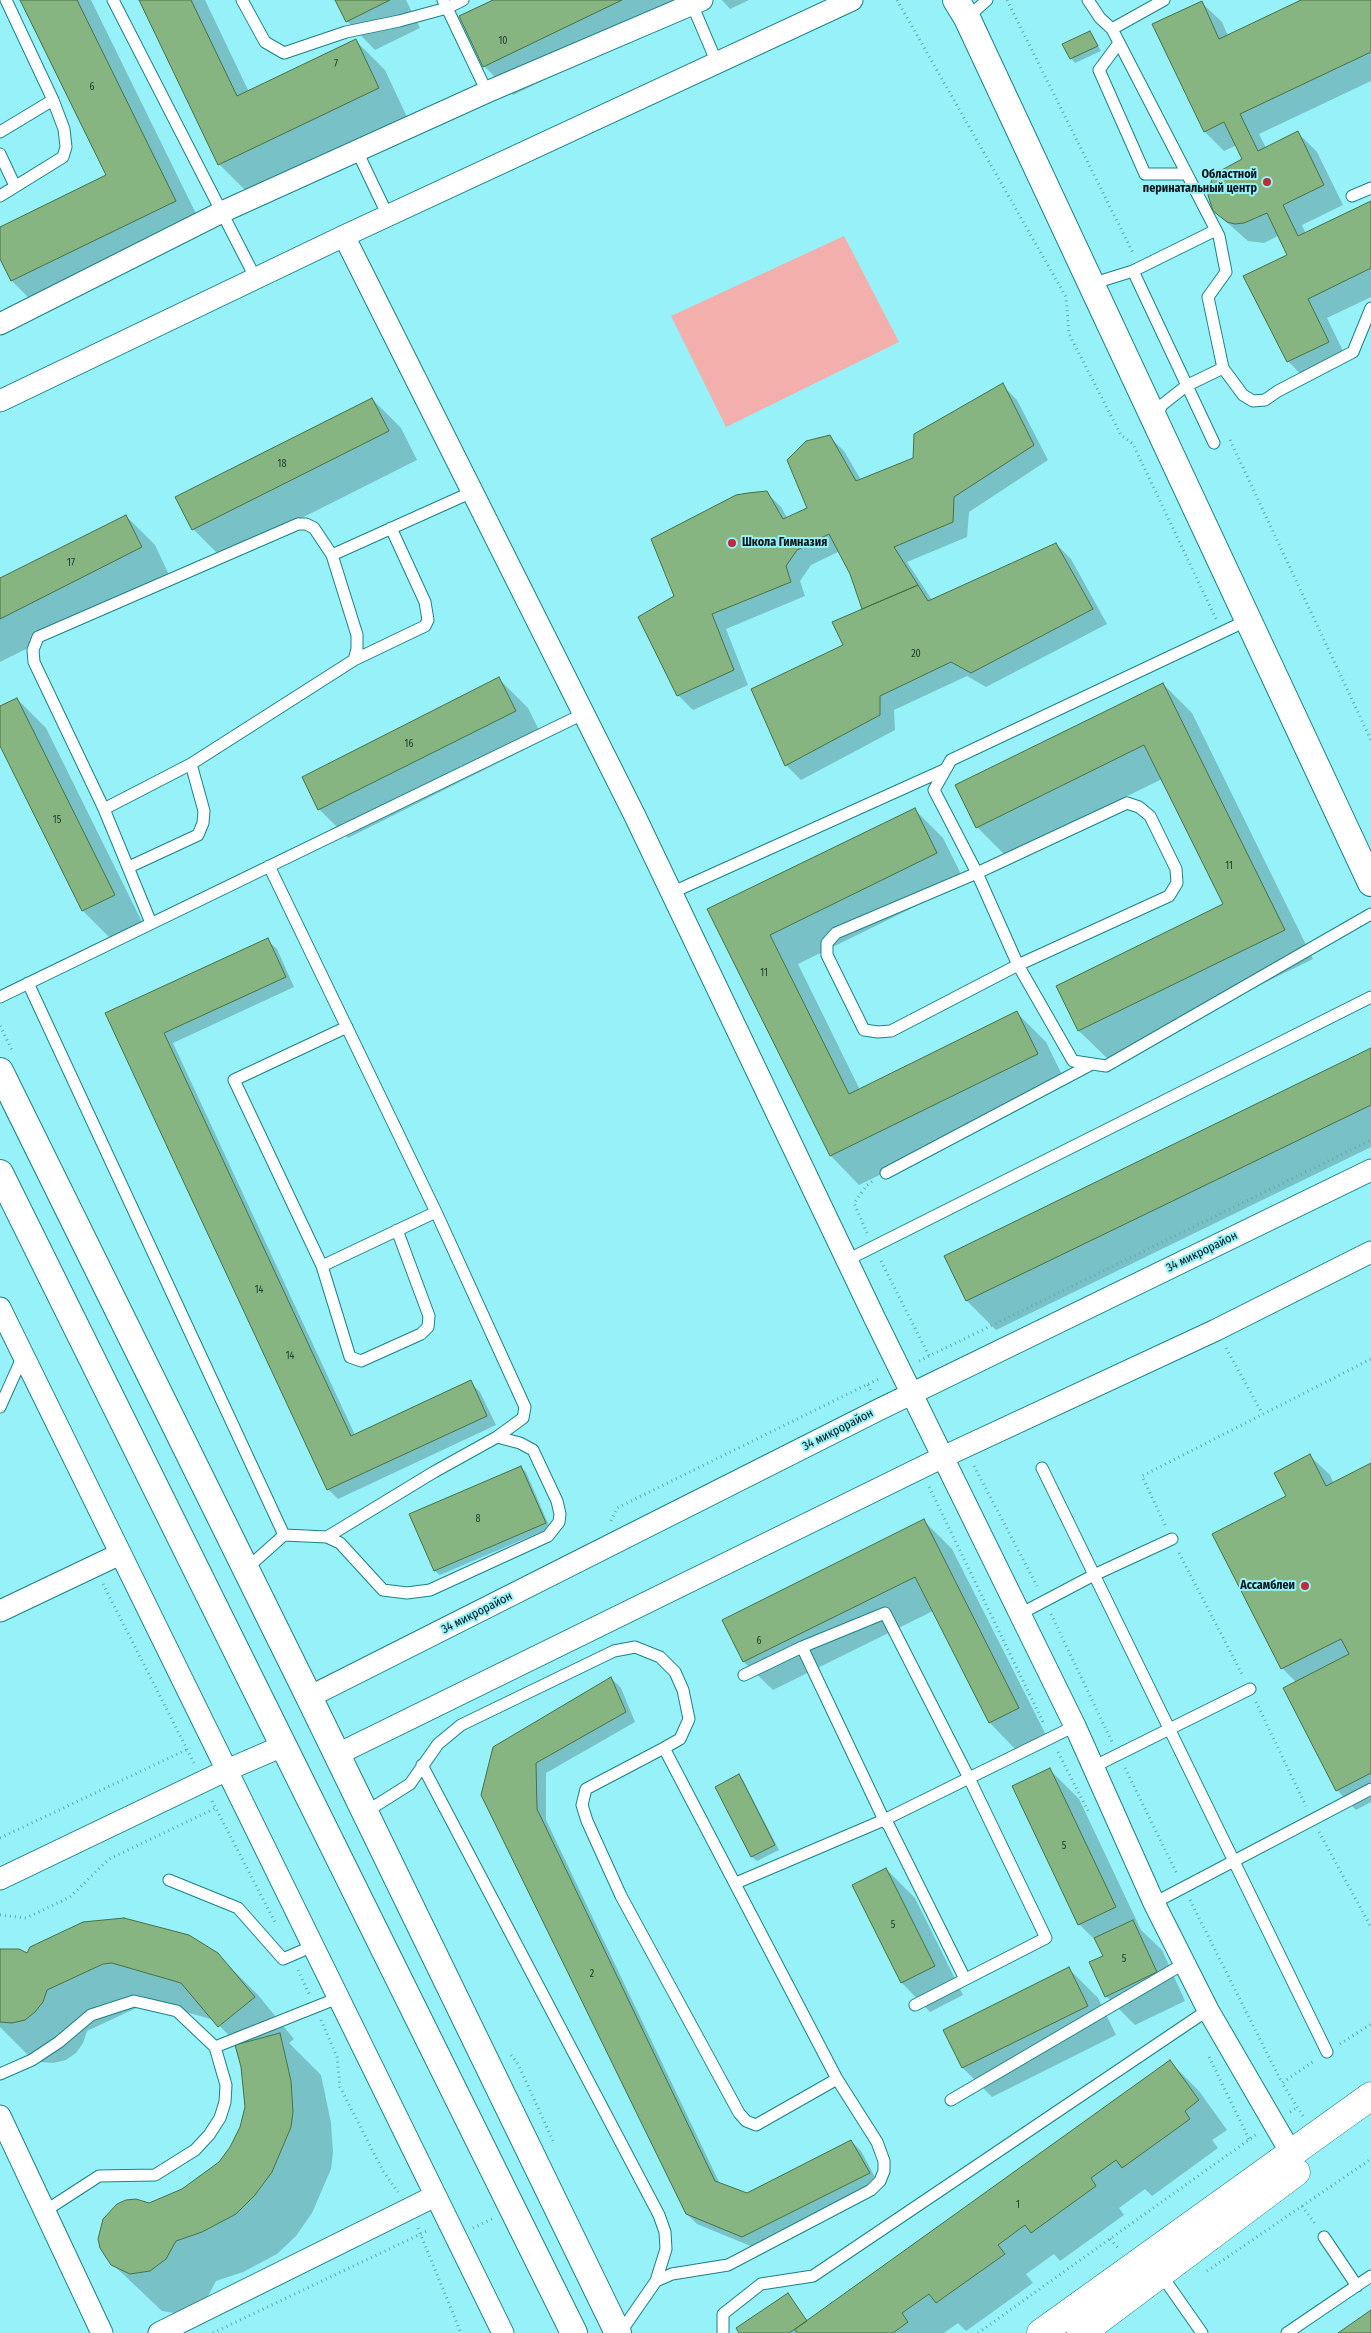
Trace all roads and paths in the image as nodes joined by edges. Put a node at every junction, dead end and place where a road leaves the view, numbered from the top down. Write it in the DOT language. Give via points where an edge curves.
graph roads {
  1 [pos="6,0"];
  2 [pos="113,0"];
  3 [pos="242,0"];
  4 [pos="463,0"];
  5 [pos="852,0"];
  6 [pos="896,0"];
  7 [pos="987,0"];
  8 [pos="1088,0"];
  9 [pos="1164,0"];
  10 [pos="695,2"];
  11 [pos="445,4"];
  12 [pos="961,9"];
  13 [pos="1112,29"];
  14 [pos="1119,43"];
  15 [pos="718,63"];
  16 [pos="488,92"];
  17 [pos="53,100"];
  18 [pos="0,132"];
  19 [pos="357,151"];
  20 [pos="0,154"];
  21 [pos="1187,174"];
  22 [pos="15,186"];
  23 [pos="1371,188"];
  24 [pos="0,196"];
  25 [pos="1352,196"];
  26 [pos="222,212"];
  27 [pos="388,216"];
  28 [pos="1216,230"];
  29 [pos="344,236"];
  30 [pos="1133,271"];
  31 [pos="256,279"];
  32 [pos="1091,284"];
  33 [pos="1371,308"];
  34 [pos="0,324"];
  35 [pos="1223,368"];
  36 [pos="1186,386"];
  37 [pos="0,401"];
  38 [pos="1155,421"];
  39 [pos="1214,443"];
  40 [pos="472,492"];
  41 [pos="391,528"];
  42 [pos="332,555"];
  43 [pos="1248,620"];
  44 [pos="1222,632"];
  45 [pos="354,660"];
  46 [pos="583,714"];
  47 [pos="191,764"];
  48 [pos="944,770"];
  49 [pos="104,809"];
  50 [pos="270,866"];
  51 [pos="129,867"];
  52 [pos="977,873"];
  53 [pos="1371,883"];
  54 [pos="671,893"];
  55 [pos="1371,914"];
  56 [pos="151,923"];
  57 [pos="1018,964"];
  58 [pos="28,983"];
  59 [pos="0,997"];
  60 [pos="1371,997"];
  61 [pos="347,1027"];
  62 [pos="1092,1064"];
  63 [pos="0,1071"];
  64 [pos="1371,1140"];
  65 [pos="1371,1170"];
  66 [pos="0,1173"];
  67 [pos="886,1173"];
  68 [pos="436,1212"];
  69 [pos="397,1230"];
  70 [pos="1371,1252"];
  71 [pos="847,1260"];
  72 [pos="322,1266"];
  73 [pos="0,1308"];
  74 [pos="1216,1330"];
  75 [pos="24,1355"];
  76 [pos="1371,1359"];
  77 [pos="921,1360"];
  78 [pos="913,1393"];
  79 [pos="0,1406"];
  80 [pos="878,1410"];
  81 [pos="1262,1413"];
  82 [pos="497,1437"];
  83 [pos="943,1457"];
  84 [pos="920,1468"];
  85 [pos="1042,1468"];
  86 [pos="284,1535"];
  87 [pos="327,1537"];
  88 [pos="1172,1539"];
  89 [pos="598,1552"];
  90 [pos="120,1554"];
  91 [pos="245,1570"];
  92 [pos="1094,1575"];
  93 [pos="0,1611"];
  94 [pos="1020,1614"];
  95 [pos="802,1647"];
  96 [pos="744,1675"];
  97 [pos="1250,1688"];
  98 [pos="309,1697"];
  99 [pos="1075,1726"];
  100 [pos="1170,1729"];
  101 [pos="211,1738"];
  102 [pos="1051,1738"];
  103 [pos="285,1746"];
  104 [pos="664,1748"];
  105 [pos="336,1755"];
  106 [pos="422,1765"];
  107 [pos="1093,1767"];
  108 [pos="227,1770"];
  109 [pos="969,1778"];
  110 [pos="1371,1789"];
  111 [pos="216,1808"];
  112 [pos="364,1813"];
  113 [pos="1090,1816"];
  114 [pos="884,1820"];
  115 [pos="1313,1820"];
  116 [pos="0,1838"];
  117 [pos="1235,1860"];
  118 [pos="0,1879"];
  119 [pos="168,1880"];
  120 [pos="736,1883"];
  121 [pos="1154,1903"];
  122 [pos="0,1916"];
  123 [pos="1371,1927"];
  124 [pos="313,1946"];
  125 [pos="1184,1963"];
  126 [pos="965,1979"];
  127 [pos="338,1998"];
  128 [pos="915,2005"];
  129 [pos="1208,2010"];
  130 [pos="1371,2024"];
  131 [pos="215,2047"];
  132 [pos="1327,2052"];
  133 [pos="1208,2055"];
  134 [pos="0,2074"];
  135 [pos="837,2079"];
  136 [pos="1371,2096"];
  137 [pos="951,2100"];
  138 [pos="1298,2107"];
  139 [pos="0,2116"];
  140 [pos="1371,2117"];
  141 [pos="1274,2122"];
  142 [pos="1315,2136"];
  143 [pos="1249,2139"];
  144 [pos="1291,2152"];
  145 [pos="1371,2158"];
  146 [pos="435,2196"];
  147 [pos="1302,2206"];
  148 [pos="512,2209"];
  149 [pos="44,2211"];
  150 [pos="452,2229"];
  151 [pos="1324,2238"];
  152 [pos="1206,2272"];
  153 [pos="1160,2274"];
  154 [pos="1371,2276"];
  155 [pos="656,2281"];
  156 [pos="1357,2286"];
  157 [pos="102,2333"];
  158 [pos="159,2333"];
  159 [pos="213,2333"];
  160 [pos="503,2333"];
  161 [pos="574,2333"];
  162 [pos="619,2333"];
  163 [pos="723,2333"];
  164 [pos="978,2333"];
  165 [pos="1041,2333"];
  166 [pos="1081,2333"];
  167 [pos="1202,2333"];
  168 [pos="1288,2333"];
  1 -- 17 [label="lane"];
  2 -- 26 [label="lane"];
  3 -- 11 [label="lane" via="265,42 284,53 346,32 399,21"];
  4 -- 11 [label="lane"];
  5 -- 15 [label="street"];
  6 -- 44 [label="path" via="1066,297 1069,334 1121,435 1133,444"];
  7 -- 12 [label="lane"];
  8 -- 13 [label="lane"];
  9 -- 13 [label="lane"];
  10 -- 15 [label="lane"];
  10 -- 16 [label="street"];
  11 -- 16 [label="lane"];
  12 -- 32 [label="street"];
  13 -- 14 [label="lane"];
  14 -- 21 [label="lane"];
  14 -- 21 [label="lane" via="1099,70 1145,174"];
  15 -- 27 [label="street"];
  16 -- 19 [label="street"];
  17 -- 18 [label="lane"];
  17 -- 22 [label="lane" via="64,129 66,147 63,157"];
  19 -- 26 [label="street"];
  19 -- 27 [label="lane"];
  20 -- 22 [label="lane"];
  21 -- 28 [label="lane"];
  22 -- 24 [label="lane"];
  23 -- 25 [label="lane"];
  26 -- 31 [label="lane"];
  26 -- 34 [label="street"];
  27 -- 29 [label="street"];
  28 -- 30 [label="lane"];
  28 -- 35 [label="lane" via="1226,272 1208,297"];
  29 -- 31 [label="street"];
  29 -- 40 [label="street"];
  30 -- 32 [label="lane"];
  30 -- 36 [label="lane"];
  31 -- 37 [label="street"];
  32 -- 38 [label="street"];
  33 -- 35 [label="lane" via="1353,352 1265,400 1253,401 1243,395"];
  35 -- 36 [label="lane"];
  36 -- 38 [label="lane" via="1162,405"];
  36 -- 39 [label="lane"];
  38 -- 43 [label="street"];
  40 -- 41 [label="lane"];
  40 -- 46 [label="street"];
  41 -- 42 [label="lane"];
  41 -- 45 [label="lane" via="425,602 428,620 425,626"];
  42 -- 45 [label="lane" via="357,635"];
  42 -- 49 [label="lane" via="314,528 298,524 38,637 33,650 34,662"];
  43 -- 44 [label="lane"];
  43 -- 53 [label="street"];
  44 -- 48 [label="lane" via="951,760"];
  45 -- 47 [label="lane"];
  46 -- 50 [label="lane"];
  46 -- 54 [label="street"];
  47 -- 49 [label="lane"];
  47 -- 51 [label="lane" via="204,811 198,835"];
  48 -- 52 [label="lane" via="934,790"];
  48 -- 54 [label="lane"];
  49 -- 51 [label="lane"];
  50 -- 56 [label="lane"];
  50 -- 61 [label="lane"];
  51 -- 56 [label="lane"];
  52 -- 57 [label="lane"];
  52 -- 57 [label="lane" via="836,933 827,943 827,955 864,1030 878,1032 891,1031"];
  52 -- 57 [label="lane" via="1128,804 1139,807 1150,816 1176,869 1177,883 1169,896"];
  54 -- 71 [label="street"];
  55 -- 62 [label="lane" via="1106,1066"];
  56 -- 58 [label="lane"];
  57 -- 62 [label="lane" via="1074,1061"];
  58 -- 59 [label="lane"];
  58 -- 86 [label="lane"];
  60 -- 71 [label="lane"];
  61 -- 68 [label="lane"];
  61 -- 72 [label="lane" via="234,1080"];
  62 -- 67 [label="lane"];
  63 -- 91 [label="street"];
  64 -- 77 [label="path"];
  65 -- 78 [label="street, 34 микрорайон"];
  66 -- 103 [label="street"];
  68 -- 69 [label="lane"];
  68 -- 82 [label="lane" via="524,1407 524,1418"];
  69 -- 72 [label="lane"];
  69 -- 72 [label="lane" via="429,1316 428,1327 421,1334 361,1361 350,1357"];
  70 -- 74 [label="street"];
  71 -- 78 [label="street"];
  73 -- 75 [label="street"];
  74 -- 81 [label="path"];
  74 -- 83 [label="street"];
  75 -- 79 [label="lane"];
  75 -- 90 [label="street"];
  76 -- 81 [label="path"];
  78 -- 80 [label="street, 34 микрорайон"];
  78 -- 83 [label="street"];
  80 -- 89 [label="street, 34 микрорайон"];
  80 -- 89 [label="path" via="868,1384 616,1508"];
  81 -- 88 [label="path" via="1142,1476"];
  82 -- 87 [label="lane"];
  82 -- 87 [label="lane" via="533,1450 557,1500 560,1514 559,1522 548,1536 430,1590 407,1594 382,1590 340,1543"];
  83 -- 84 [label="street"];
  83 -- 94 [label="street"];
  84 -- 102 [label="path"];
  84 -- 105 [label="street"];
  85 -- 92 [label="lane"];
  86 -- 87 [label="lane"];
  86 -- 91 [label="lane"];
  88 -- 92 [label="lane"];
  88 -- 97 [label="path"];
  89 -- 98 [label="street, 34 микрорайон"];
  90 -- 93 [label="street"];
  90 -- 101 [label="street"];
  91 -- 98 [label="street"];
  92 -- 94 [label="lane"];
  92 -- 100 [label="lane"];
  94 -- 99 [label="street"];
  95 -- 96 [label="lane"];
  95 -- 109 [label="lane" via="885,1613"];
  95 -- 114 [label="lane"];
  97 -- 100 [label="lane"];
  97 -- 115 [label="path"];
  98 -- 105 [label="street"];
  99 -- 102 [label="lane"];
  99 -- 107 [label="street"];
  100 -- 107 [label="lane"];
  100 -- 117 [label="lane"];
  101 -- 108 [label="street"];
  101 -- 116 [label="path"];
  102 -- 109 [label="lane"];
  102 -- 113 [label="path"];
  103 -- 108 [label="street"];
  103 -- 148 [label="street"];
  104 -- 106 [label="lane" via="680,1739 689,1719 684,1690 675,1672 660,1657 635,1647 614,1651 461,1725 438,1744"];
  104 -- 120 [label="lane"];
  104 -- 135 [label="lane" via="586,1789 582,1805 587,1821 621,1896 746,2122 756,2125"];
  105 -- 112 [label="street"];
  106 -- 112 [label="lane" via="410,1784"];
  106 -- 155 [label="lane" via="659,2215 666,2249"];
  107 -- 121 [label="street"];
  108 -- 118 [label="street"];
  108 -- 124 [label="street"];
  109 -- 114 [label="lane"];
  109 -- 126 [label="lane" via="1046,1938"];
  110 -- 115 [label="lane"];
  111 -- 122 [label="path" via="109,1859 70,1897 26,1918"];
  112 -- 162 [label="street"];
  114 -- 120 [label="lane"];
  114 -- 126 [label="lane"];
  115 -- 117 [label="lane"];
  115 -- 123 [label="path"];
  117 -- 121 [label="lane"];
  117 -- 132 [label="lane"];
  119 -- 124 [label="lane" via="238,1908 283,1959"];
  120 -- 135 [label="lane"];
  121 -- 125 [label="street"];
  124 -- 127 [label="street"];
  125 -- 129 [label="street"];
  125 -- 137 [label="lane"];
  126 -- 128 [label="lane"];
  127 -- 131 [label="lane"];
  127 -- 146 [label="street"];
  129 -- 141 [label="street"];
  129 -- 163 [label="lane" via="813,2276 761,2284 723,2314"];
  130 -- 132 [label="path"];
  131 -- 134 [label="lane" via="177,2011 134,2001 91,2014 32,2060"];
  131 -- 149 [label="lane" via="226,2085 225,2102 220,2118 195,2150 155,2175 99,2176"];
  132 -- 138 [label="path" via="1282,2083"];
  133 -- 143 [label="path"];
  135 -- 155 [label="lane" via="878,2142 884,2161 880,2180 871,2190 728,2265 672,2274"];
  136 -- 142 [label="main road"];
  138 -- 141 [label="path"];
  138 -- 142 [label="path"];
  139 -- 149 [label="street"];
  140 -- 153 [label="main road"];
  141 -- 143 [label="path"];
  141 -- 144 [label="street"];
  142 -- 144 [label="main road"];
  143 -- 164 [label="path"];
  144 -- 165 [label="main road"];
  145 -- 147 [label="path"];
  146 -- 150 [label="street"];
  146 -- 158 [label="street"];
  147 -- 151 [label="path"];
  147 -- 152 [label="path"];
  148 -- 150 [label="path"];
  148 -- 161 [label="street"];
  149 -- 157 [label="street"];
  150 -- 159 [label="path"];
  150 -- 160 [label="street"];
  151 -- 156 [label="lane"];
  153 -- 166 [label="main road"];
  153 -- 167 [label="lane"];
  154 -- 156 [label="lane"];
  155 -- 162 [label="lane"];
  156 -- 168 [label="lane"];
}
